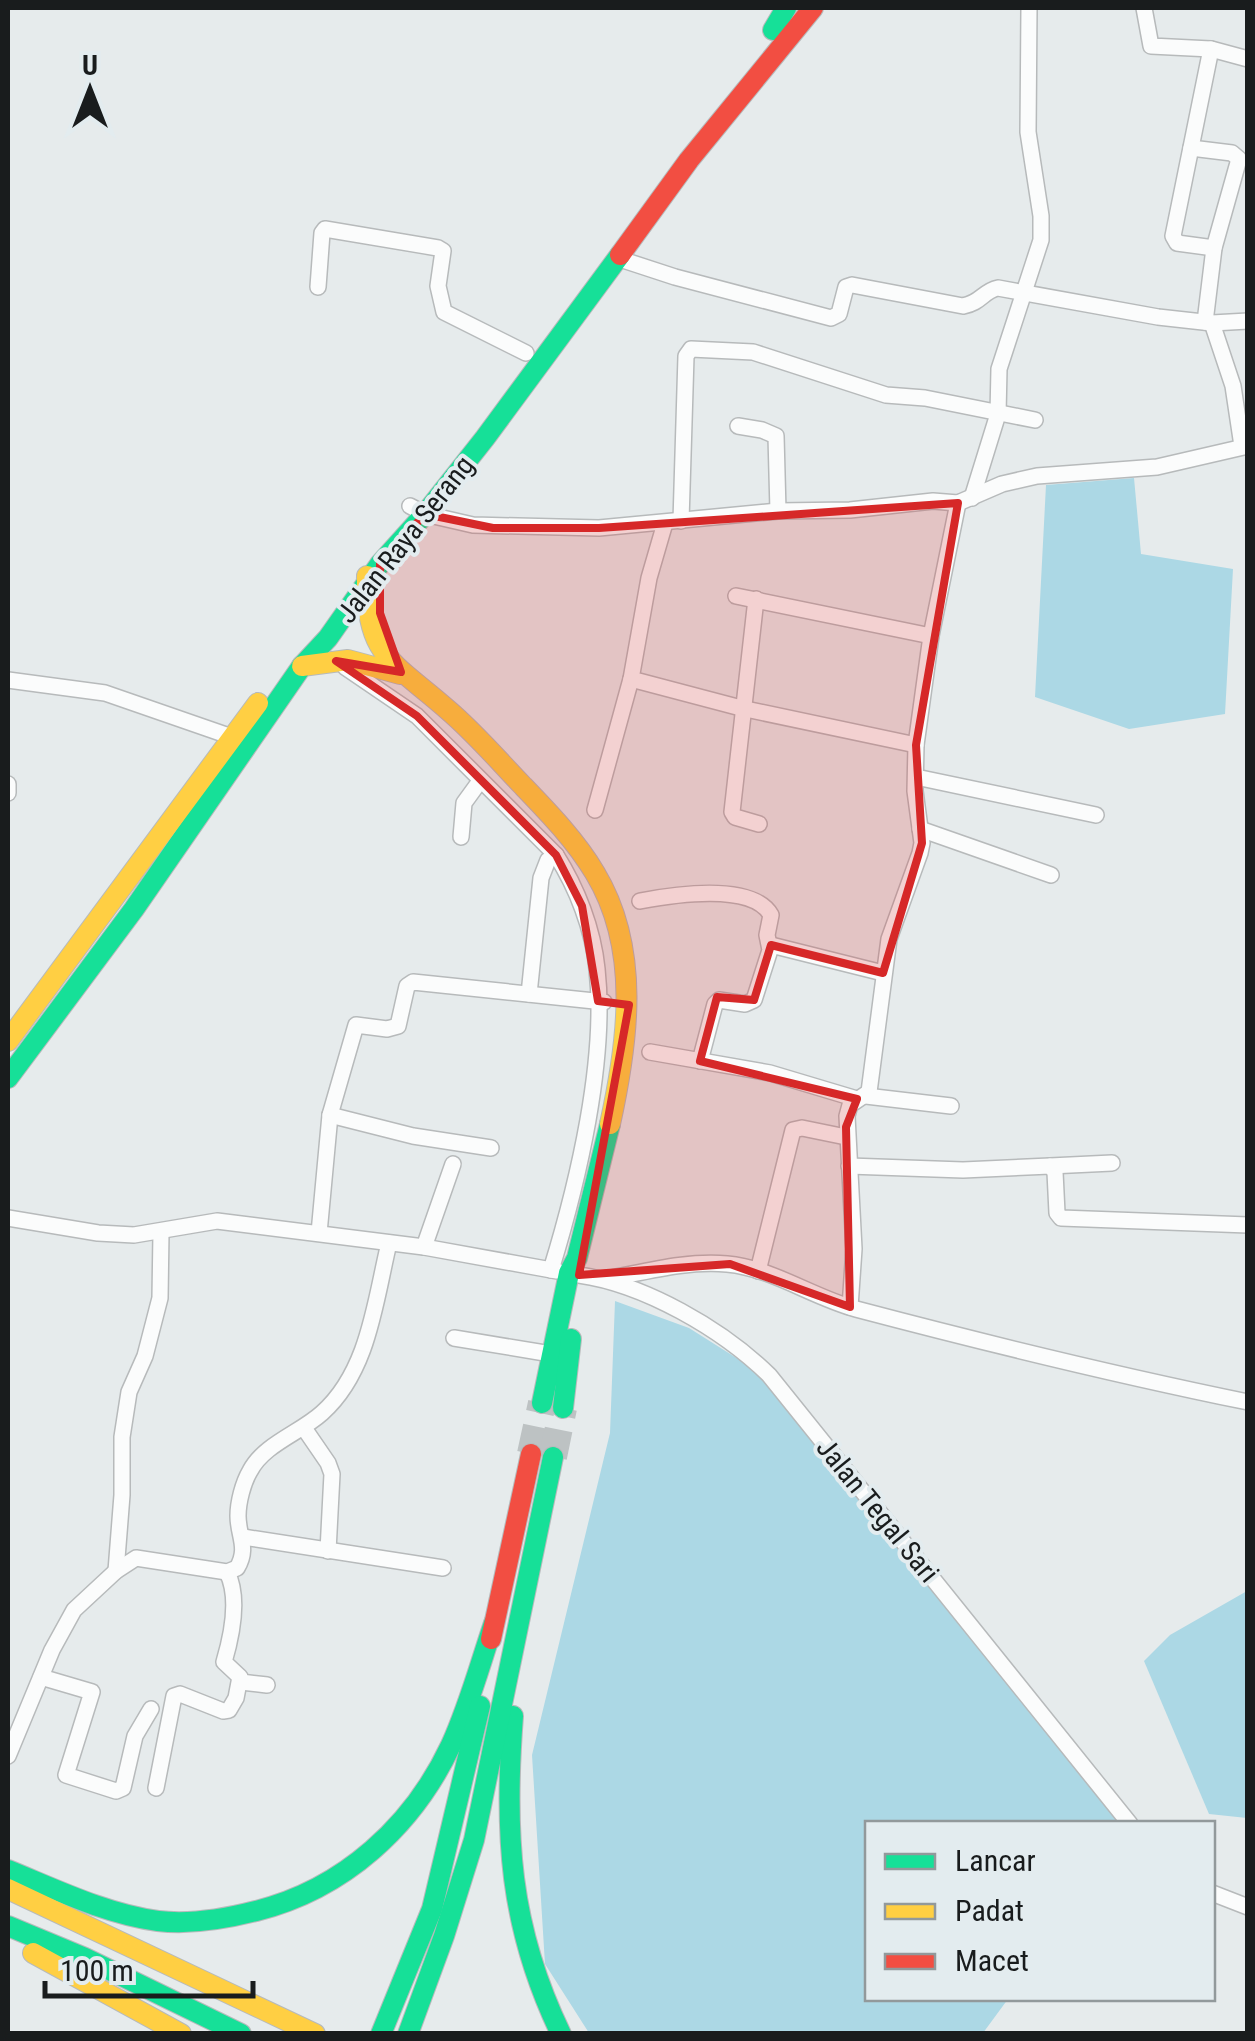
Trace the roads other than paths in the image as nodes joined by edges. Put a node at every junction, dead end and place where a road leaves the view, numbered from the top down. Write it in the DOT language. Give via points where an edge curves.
graph roads {
  1 [pos="789,8"];
  2 [pos="815,8"];
  3 [pos="1028,8"];
  4 [pos="1144,8"];
  5 [pos="779,36"];
  6 [pos="1211,49"];
  7 [pos="1248,59"];
  8 [pos="1191,148"];
  9 [pos="1214,248"];
  10 [pos="617,258"];
  11 [pos="318,287"];
  12 [pos="1025,294"];
  13 [pos="577,301"];
  14 [pos="1208,322"];
  15 [pos="1248,322"];
  16 [pos="533,357"];
  17 [pos="998,414"];
  18 [pos="1035,420"];
  19 [pos="738,426"];
  20 [pos="1245,446"];
  21 [pos="965,501"];
  22 [pos="418,510"];
  23 [pos="778,511"];
  24 [pos="673,522"];
  25 [pos="374,562"];
  26 [pos="367,582"];
  27 [pos="736,596"];
  28 [pos="756,600"];
  29 [pos="931,636"];
  30 [pos="318,638"];
  31 [pos="385,655"];
  32 [pos="336,661"];
  33 [pos="302,666"];
  34 [pos="412,678"];
  35 [pos="632,679"];
  36 [pos="8,680"];
  37 [pos="741,708"];
  38 [pos="232,738"];
  39 [pos="916,746"];
  40 [pos="916,778"];
  41 [pos="480,782"];
  42 [pos="8,784"];
  43 [pos="8,793"];
  44 [pos="595,810"];
  45 [pos="190,812"];
  46 [pos="1096,815"];
  47 [pos="759,824"];
  48 [pos="920,829"];
  49 [pos="461,837"];
  50 [pos="556,855"];
  51 [pos="1051,875"];
  52 [pos="640,901"];
  53 [pos="771,945"];
  54 [pos="882,973"];
  55 [pos="529,994"];
  56 [pos="598,1001"];
  57 [pos="627,1004"];
  58 [pos="8,1041"];
  59 [pos="650,1052"];
  60 [pos="700,1061"];
  61 [pos="8,1078"];
  62 [pos="862,1098"];
  63 [pos="951,1106"];
  64 [pos="330,1115"];
  65 [pos="846,1137"];
  66 [pos="491,1148"];
  67 [pos="1112,1162"];
  68 [pos="453,1164"];
  69 [pos="849,1166"];
  70 [pos="1050,1166"];
  71 [pos="8,1218"];
  72 [pos="1248,1226"];
  73 [pos="161,1233"];
  74 [pos="319,1233"];
  75 [pos="389,1243"];
  76 [pos="424,1247"];
  77 [pos="569,1269"];
  78 [pos="758,1271"];
  79 [pos="607,1278"];
  80 [pos="850,1308"];
  81 [pos="454,1338"];
  82 [pos="551,1354"];
  83 [pos="1248,1402"];
  84 [pos="542,1403"];
  85 [pos="563,1408"];
  86 [pos="304,1428"];
  87 [pos="531,1454"];
  88 [pos="553,1456"];
  89 [pos="243,1538"];
  90 [pos="328,1551"];
  91 [pos="443,1568"];
  92 [pos="116,1570"];
  93 [pos="227,1572"];
  94 [pos="522,1620"];
  95 [pos="494,1622"];
  96 [pos="41,1677"];
  97 [pos="241,1682"];
  98 [pos="267,1685"];
  99 [pos="170,1718"];
  100 [pos="8,1756"];
  101 [pos="156,1788"];
  102 [pos="1128,1821"];
  103 [pos="8,1870"];
  104 [pos="8,1889"];
  105 [pos="1215,1894"];
  106 [pos="1248,1907"];
  107 [pos="8,1926"];
  108 [pos="8,1938"];
  109 [pos="412,2027"];
  110 [pos="181,2034"];
  111 [pos="240,2034"];
  112 [pos="315,2034"];
  113 [pos="381,2034"];
  114 [pos="560,2034"];
  1 -- 5 [label="highway, Jalan Raya Serang"];
  2 -- 5 [label="highway, Jalan Raya Serang"];
  3 -- 12 [label="street" via="1028,132 1041,225"];
  4 -- 6 [label="street" via="1151,46"];
  5 -- 10 [label="highway, Jalan Raya Serang"];
  5 -- 13 [label="highway, Jalan Raya Serang"];
  6 -- 7 [label="street"];
  6 -- 8 [label="street"];
  8 -- 9 [label="street" via="1173,236"];
  8 -- 9 [label="street" via="1239,159"];
  9 -- 14 [label="street"];
  10 -- 12 [label="street" via="832,318 852,285 963,306 976,304 991,289"];
  10 -- 13 [label="highway, Jalan Raya Serang"];
  11 -- 16 [label="street" via="325,229 438,248 444,312"];
  12 -- 14 [label="street"];
  12 -- 17 [label="street" via="999,369"];
  13 -- 16 [label="highway, Jalan Raya Serang"];
  14 -- 15 [label="street"];
  14 -- 20 [label="street" via="1233,386"];
  16 -- 22 [label="highway, Jalan Raya Serang" via="467,436"];
  17 -- 18 [label="street"];
  17 -- 21 [label="street"];
  17 -- 24 [label="street" via="886,395 752,352 691,349"];
  19 -- 23 [label="street" via="776,436"];
  20 -- 21 [label="street" via="1158,467 1037,476"];
  21 -- 23 [label="street"];
  21 -- 29 [label="street"];
  22 -- 24 [label="street" via="493,528"];
  22 -- 25 [label="highway, Jalan Raya Serang"];
  23 -- 24 [label="street"];
  24 -- 35 [label="street" via="649,578"];
  25 -- 26 [label="highway, Jalan Raya Serang"];
  25 -- 30 [label="highway, Jalan Raya Serang"];
  25 -- 31 [label="highway" via="390,640"];
  26 -- 30 [label="highway, Jalan Raya Serang"];
  26 -- 31 [label="highway" via="370,620"];
  27 -- 28 [label="street"];
  28 -- 29 [label="street"];
  28 -- 37 [label="street"];
  29 -- 39 [label="street"];
  30 -- 31 [label="highway"];
  30 -- 33 [label="highway, Jalan Raya Serang"];
  30 -- 38 [label="highway, Jalan Raya Serang"];
  31 -- 34 [label="highway"];
  32 -- 33 [label="highway"];
  32 -- 34 [label="highway"];
  32 -- 41 [label="street" via="417,716"];
  33 -- 45 [label="highway, Jalan Raya Serang"];
  34 -- 57 [label="highway" via="486,746 597,874 621,938"];
  35 -- 37 [label="street"];
  35 -- 44 [label="street"];
  36 -- 38 [label="street" via="105,693"];
  37 -- 39 [label="street"];
  37 -- 47 [label="street" via="732,812"];
  38 -- 45 [label="highway, Jalan Raya Serang"];
  39 -- 40 [label="street"];
  40 -- 46 [label="street"];
  40 -- 48 [label="street"];
  41 -- 49 [label="street" via="464,804"];
  41 -- 50 [label="street"];
  42 -- 43 [label="street"];
  45 -- 58 [label="highway, Jalan Raya Serang"];
  45 -- 61 [label="highway, Jalan Raya Serang"];
  48 -- 51 [label="street"];
  48 -- 54 [label="street" via="920,853 893,919"];
  50 -- 55 [label="street" via="541,878"];
  50 -- 56 [label="street" via="582,906"];
  52 -- 53 [label="street" via="708,894 754,900 771,916"];
  53 -- 54 [label="street"];
  53 -- 60 [label="street" via="754,1000 715,1004"];
  54 -- 62 [label="street" via="870,1088"];
  55 -- 56 [label="street"];
  55 -- 64 [label="street" via="409,983 398,1026 356,1025"];
  56 -- 57 [label="street"];
  56 -- 77 [label="street"];
  57 -- 77 [label="highway" via="626,1047"];
  59 -- 60 [label="street"];
  60 -- 62 [label="street"];
  62 -- 63 [label="street"];
  62 -- 65 [label="street" via="850,1105"];
  64 -- 66 [label="street"];
  64 -- 74 [label="street"];
  65 -- 69 [label="street"];
  65 -- 78 [label="street" via="793,1130"];
  67 -- 70 [label="street"];
  68 -- 76 [label="street"];
  69 -- 70 [label="street"];
  69 -- 80 [label="street"];
  70 -- 72 [label="street" via="1061,1218"];
  71 -- 73 [label="street, Jalan Tegal Sari" via="98,1233"];
  73 -- 74 [label="street, Jalan Tegal Sari" via="210,1221"];
  73 -- 92 [label="street" via="160,1298 129,1392 122,1437"];
  74 -- 75 [label="street, Jalan Tegal Sari"];
  75 -- 76 [label="street, Jalan Tegal Sari"];
  75 -- 86 [label="street" via="362,1355 326,1410"];
  76 -- 77 [label="street, Jalan Tegal Sari"];
  77 -- 79 [label="street, Jalan Tegal Sari"];
  77 -- 82 [label="highway"];
  77 -- 85 [label="highway"];
  78 -- 79 [label="street" via="716,1263"];
  78 -- 80 [label="street"];
  79 -- 102 [label="street, Jalan Tegal Sari" via="685,1313 769,1375"];
  80 -- 83 [label="street"];
  81 -- 82 [label="street"];
  82 -- 84 [label="highway"];
  86 -- 89 [label="street" via="252,1466 238,1512"];
  86 -- 90 [label="street" via="332,1474"];
  87 -- 95 [label="highway"];
  88 -- 94 [label="highway"];
  89 -- 90 [label="street"];
  89 -- 93 [label="street" via="241,1561"];
  90 -- 91 [label="street"];
  92 -- 93 [label="street" via="136,1558"];
  92 -- 96 [label="street" via="74,1610"];
  93 -- 97 [label="street" via="232,1626 224,1662"];
  94 -- 109 [label="highway" via="474,1840"];
  94 -- 114 [label="highway" via="508,1848 516,1921 540,1997"];
  95 -- 103 [label="highway" via="434,1777 360,1864 297,1901 212,1921 164,1922 114,1911"];
  95 -- 113 [label="highway" via="478,1720 432,1909"];
  96 -- 99 [label="street" via="92,1692 66,1776 123,1788 144,1706"];
  96 -- 100 [label="street"];
  97 -- 98 [label="street"];
  97 -- 99 [label="street" via="229,1710 176,1694"];
  99 -- 101 [label="street"];
  104 -- 112 [label="highway"];
  105 -- 106 [label="street"];
  107 -- 111 [label="highway"];
  108 -- 110 [label="highway"];
}
